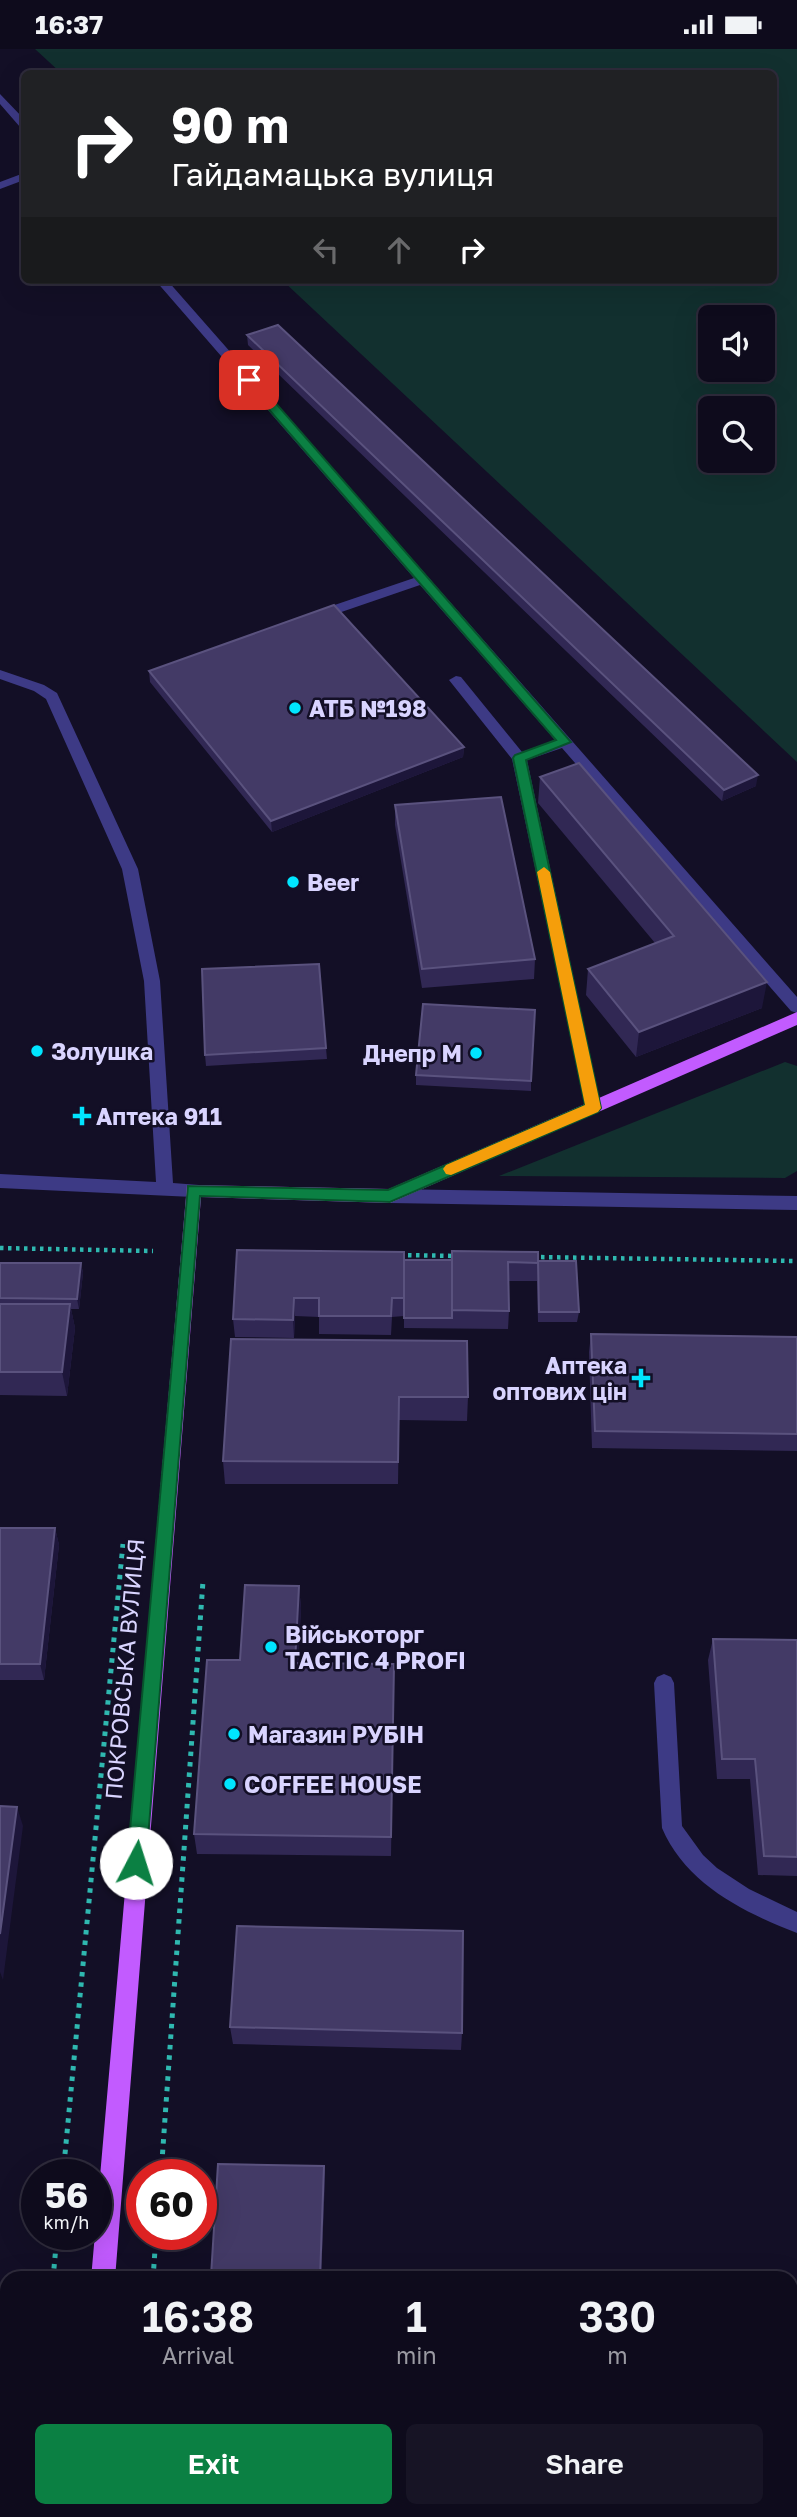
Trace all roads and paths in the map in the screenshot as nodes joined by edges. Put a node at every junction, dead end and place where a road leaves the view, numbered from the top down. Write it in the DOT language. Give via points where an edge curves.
graph roads {
  1 [pos="0,97"];
  2 [pos="21,122"];
  3 [pos="21,177"];
  4 [pos="0,186"];
  5 [pos="165,284"];
  6 [pos="423,579"];
  7 [pos="298,622"];
  8 [pos="0,674"];
  9 [pos="456,680"];
  10 [pos="564,742"];
  11 [pos="519,758"];
  12 [pos="797,1007"];
  13 [pos="797,1018"];
  14 [pos="593,1108"];
  15 [pos="0,1181"];
  16 [pos="165,1189"];
  17 [pos="193,1190"];
  18 [pos="390,1196"];
  19 [pos="797,1203"];
  20 [pos="0,1248"];
  21 [pos="150,1251"];
  22 [pos="186,1254"];
  23 [pos="389,1255"];
  24 [pos="470,1256"];
  25 [pos="524,1257"];
  26 [pos="797,1261"];
  27 [pos="149,1264"];
  28 [pos="123,1540"];
  29 [pos="204,1569"];
  30 [pos="664,1683"];
  31 [pos="797,1923"];
  32 [pos="65,2159"];
  33 [pos="162,2159"];
  34 [pos="56,2250"];
  35 [pos="155,2250"];
  36 [pos="54,2271"];
  37 [pos="104,2271"];
  38 [pos="154,2271"];
  1 -- 2 [label="street"];
  3 -- 4 [label="street"];
  5 -- 6 [label="street"];
  6 -- 7 [label="street" via="380,598"];
  6 -- 10 [label="street"];
  8 -- 16 [label="street" via="52,697 130,869 152,981"];
  9 -- 11 [label="street"];
  10 -- 11 [label="street"];
  10 -- 12 [label="street"];
  11 -- 14 [label="street"];
  13 -- 14 [label="main road"];
  14 -- 18 [label="main road"];
  15 -- 16 [label="street"];
  16 -- 17 [label="street"];
  17 -- 18 [label="main road"];
  17 -- 22 [label="main road, ПОКРОВСЬКА ВУЛИЦЯ"];
  18 -- 19 [label="street"];
  20 -- 21 [label="path"];
  21 -- 22 [label="path"];
  21 -- 27 [label="path"];
  22 -- 37 [label="main road, ПОКРОВСЬКА ВУЛИЦЯ"];
  23 -- 24 [label="path"];
  25 -- 26 [label="path"];
  28 -- 32 [label="path"];
  29 -- 33 [label="path"];
  30 -- 31 [label="street" via="672,1828 681,1847 718,1884"];
  34 -- 36 [label="path"];
  35 -- 38 [label="path"];
}
